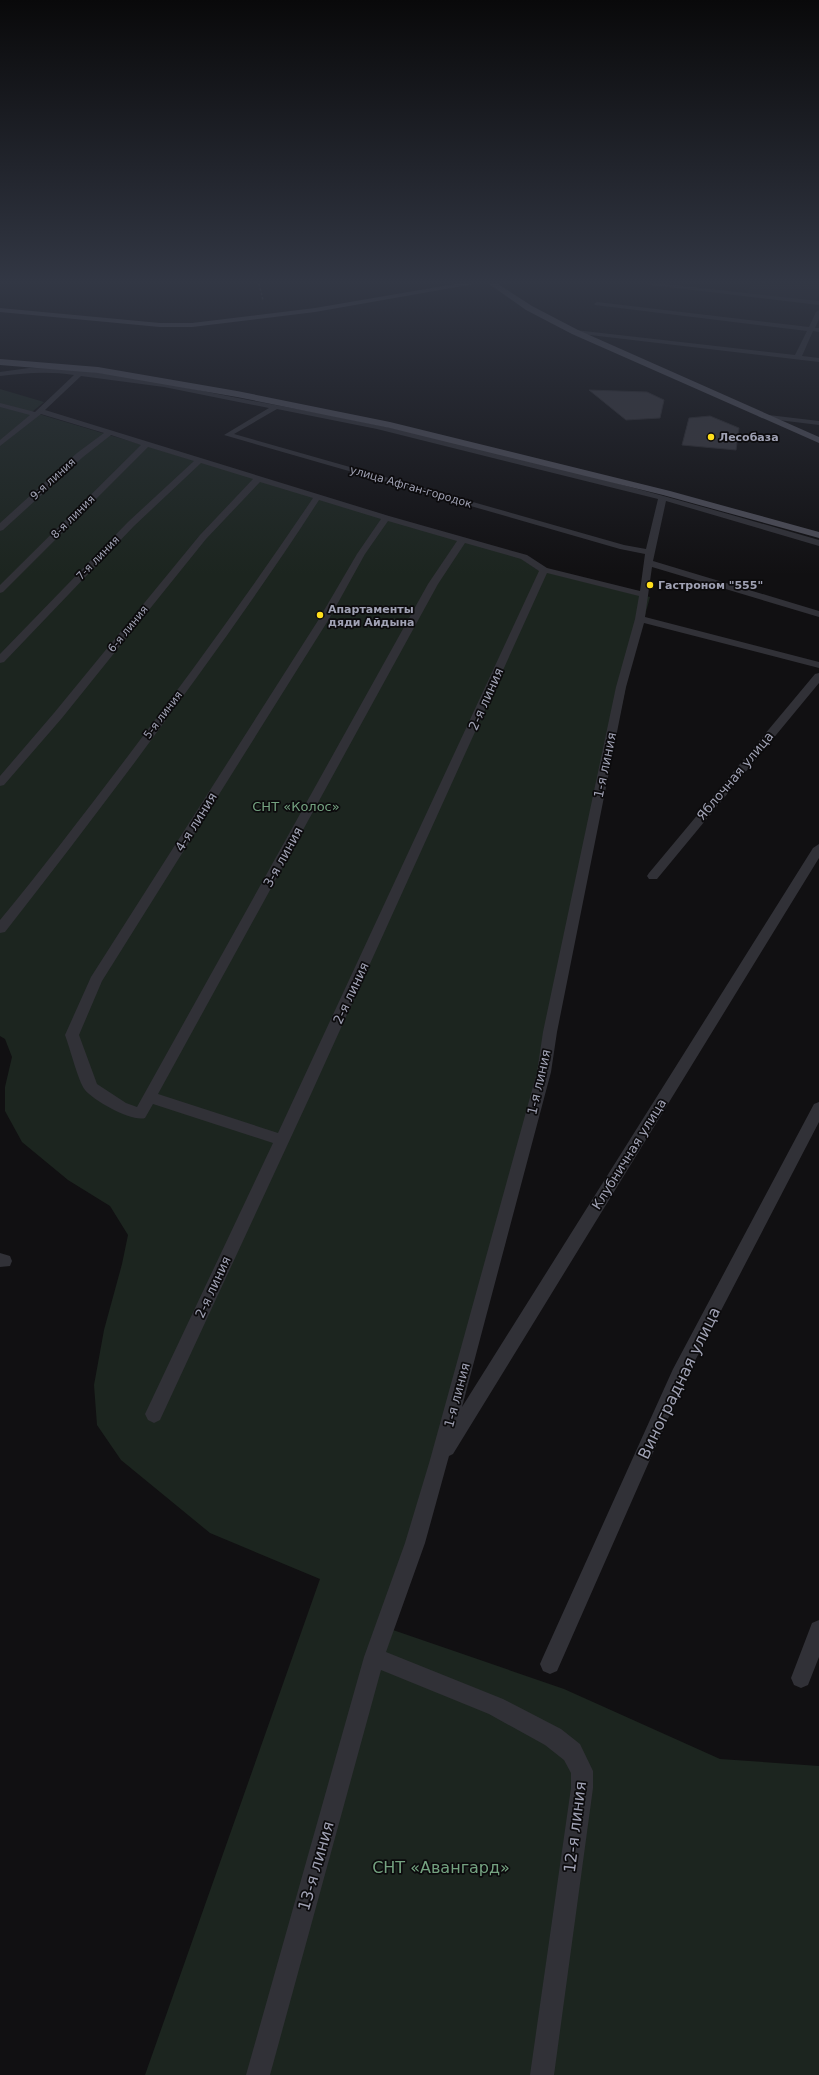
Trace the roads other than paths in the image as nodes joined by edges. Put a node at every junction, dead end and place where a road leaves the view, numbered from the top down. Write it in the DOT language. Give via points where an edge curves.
graph roads {
  1 [pos="72,381"];
  2 [pos="135,381"];
  3 [pos="161,381"];
  4 [pos="185,381"];
  5 [pos="684,381"];
  6 [pos="0,405"];
  7 [pos="277,406"];
  8 [pos="37,413"];
  9 [pos="762,416"];
  10 [pos="819,423"];
  11 [pos="109,433"];
  12 [pos="819,440"];
  13 [pos="147,443"];
  14 [pos="0,444"];
  15 [pos="200,460"];
  16 [pos="259,478"];
  17 [pos="318,496"];
  18 [pos="663,497"];
  19 [pos="386,518"];
  20 [pos="814,523"];
  21 [pos="0,528"];
  22 [pos="819,535"];
  23 [pos="464,539"];
  24 [pos="819,543"];
  25 [pos="650,557"];
  26 [pos="544,570"];
  27 [pos="0,590"];
  28 [pos="645,595"];
  29 [pos="819,614"];
  30 [pos="640,619"];
  31 [pos="0,660"];
  32 [pos="819,665"];
  33 [pos="819,676"];
  34 [pos="0,783"];
  35 [pos="819,848"];
  36 [pos="653,876"];
  37 [pos="0,929"];
  38 [pos="150,1097"];
  39 [pos="819,1108"];
  40 [pos="140,1114"];
  41 [pos="282,1140"];
  42 [pos="154,1414"];
  43 [pos="439,1460"];
  44 [pos="819,1630"];
  45 [pos="374,1657"];
  46 [pos="550,1664"];
  47 [pos="801,1678"];
  48 [pos="258,2075"];
  49 [pos="542,2075"];
  1 -- 8 [label="street"];
  2 -- 7 [label="street"];
  3 -- 22 [label="main road" via="390,425 666,493"];
  4 -- 20 [label="main road" via="399,422"];
  5 -- 9 [label="main road"];
  6 -- 8 [label="street"];
  7 -- 18 [label="street" via="377,427"];
  7 -- 25 [label="street, улица Афган-городок" via="228,435 624,547"];
  8 -- 11 [label="street"];
  8 -- 14 [label="street"];
  9 -- 10 [label="street"];
  9 -- 12 [label="main road"];
  11 -- 13 [label="street"];
  11 -- 21 [label="street, 9-я линия" via="80,455"];
  13 -- 15 [label="street"];
  13 -- 27 [label="street, 8-я линия"];
  15 -- 16 [label="street"];
  15 -- 31 [label="street, 7-я линия" via="131,524"];
  16 -- 17 [label="street"];
  16 -- 34 [label="street, 6-я линия" via="176,570 42,736"];
  17 -- 19 [label="street"];
  17 -- 37 [label="street, 5-я линия" via="228,628 47,871"];
  18 -- 24 [label="street"];
  18 -- 25 [label="street, 1-я линия"];
  19 -- 23 [label="street"];
  19 -- 40 [label="street, 4-я линия" via="361,554 324,619 96,980 72,1035 91,1086 120,1107"];
  23 -- 26 [label="street" via="524,557"];
  23 -- 38 [label="street, 3-я линия" via="432,584"];
  25 -- 28 [label="street, 1-я линия"];
  25 -- 29 [label="street, улица Афган-городок"];
  26 -- 28 [label="street"];
  26 -- 41 [label="street, 2-я линия"];
  28 -- 30 [label="street, 1-я линия"];
  30 -- 32 [label="street"];
  30 -- 43 [label="street, 1-я линия" via="621,687 544,1072"];
  33 -- 36 [label="street, Яблочная улица"];
  35 -- 43 [label="street, Клубничная улица"];
  38 -- 40 [label="street, 3-я линия"];
  38 -- 41 [label="street"];
  39 -- 46 [label="street, Виноградная улица" via="679,1375"];
  41 -- 42 [label="street, 2-я линия"];
  43 -- 45 [label="street, 1-я линия" via="415,1543"];
  44 -- 47 [label="street"];
  45 -- 48 [label="street, 13-я линия"];
  45 -- 49 [label="street, 12-я линия" via="496,1706 553,1737 572,1752 582,1771 582,1788"];
}
